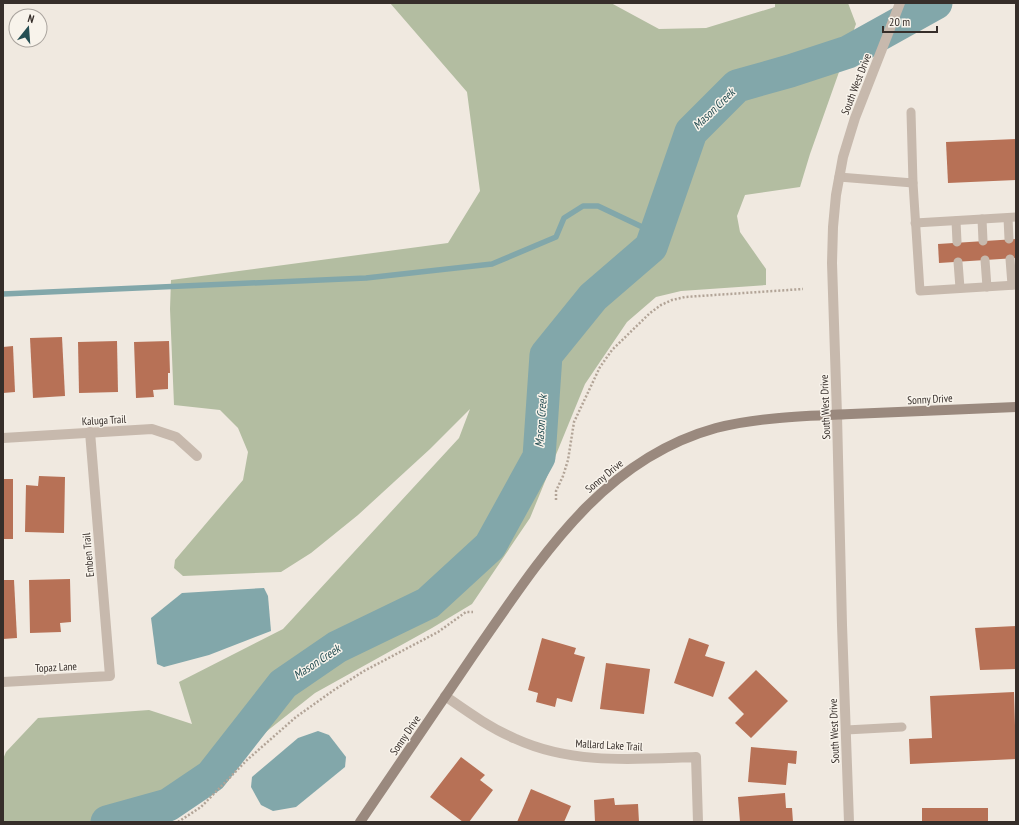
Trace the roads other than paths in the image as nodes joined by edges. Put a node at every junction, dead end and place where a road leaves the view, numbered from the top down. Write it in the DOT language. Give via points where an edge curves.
graph roads {
  1 [pos="899,5"];
  2 [pos="911,112"];
  3 [pos="839,177"];
  4 [pos="913,183"];
  5 [pos="1012,217"];
  6 [pos="982,219"];
  7 [pos="956,221"];
  8 [pos="915,223"];
  9 [pos="1009,239"];
  10 [pos="983,241"];
  11 [pos="957,242"];
  12 [pos="1010,259"];
  13 [pos="985,260"];
  14 [pos="958,262"];
  15 [pos="1014,285"];
  16 [pos="987,286"];
  17 [pos="960,288"];
  18 [pos="1016,407"];
  19 [pos="837,415"];
  20 [pos="90,432"];
  21 [pos="3,438"];
  22 [pos="197,456"];
  23 [pos="110,676"];
  24 [pos="3,682"];
  25 [pos="445,696"];
  26 [pos="902,727"];
  27 [pos="846,730"];
  28 [pos="360,822"];
  29 [pos="698,822"];
  30 [pos="850,822"];
  1 -- 3 [label="street, South West Drive" via="855,118"];
  2 -- 4 [label="lane"];
  3 -- 4 [label="lane"];
  3 -- 19 [label="street, South West Drive" via="832,263"];
  4 -- 8 [label="lane"];
  5 -- 6 [label="lane"];
  5 -- 9 [label="lane"];
  6 -- 7 [label="lane"];
  6 -- 10 [label="lane"];
  7 -- 8 [label="lane"];
  7 -- 11 [label="lane"];
  8 -- 17 [label="lane" via="920,291"];
  12 -- 15 [label="lane"];
  13 -- 16 [label="lane"];
  14 -- 17 [label="lane"];
  15 -- 16 [label="lane"];
  16 -- 17 [label="lane"];
  18 -- 19 [label="street, Sonny Drive"];
  19 -- 25 [label="street, Sonny Drive" via="773,418 716,428 677,442 640,462 605,488 567,526 520,588"];
  19 -- 27 [label="street, South West Drive"];
  20 -- 21 [label="street, Kaluga Trail"];
  20 -- 22 [label="street, Kaluga Trail" via="152,429 176,437"];
  20 -- 23 [label="street, Emben Trail"];
  23 -- 24 [label="street, Topaz Lane"];
  25 -- 28 [label="street, Sonny Drive"];
  25 -- 29 [label="street, Mallard Lake Trail" via="489,726 516,739 554,752 586,758 696,756"];
  26 -- 27 [label="lane"];
  27 -- 30 [label="street, South West Drive"];
}
